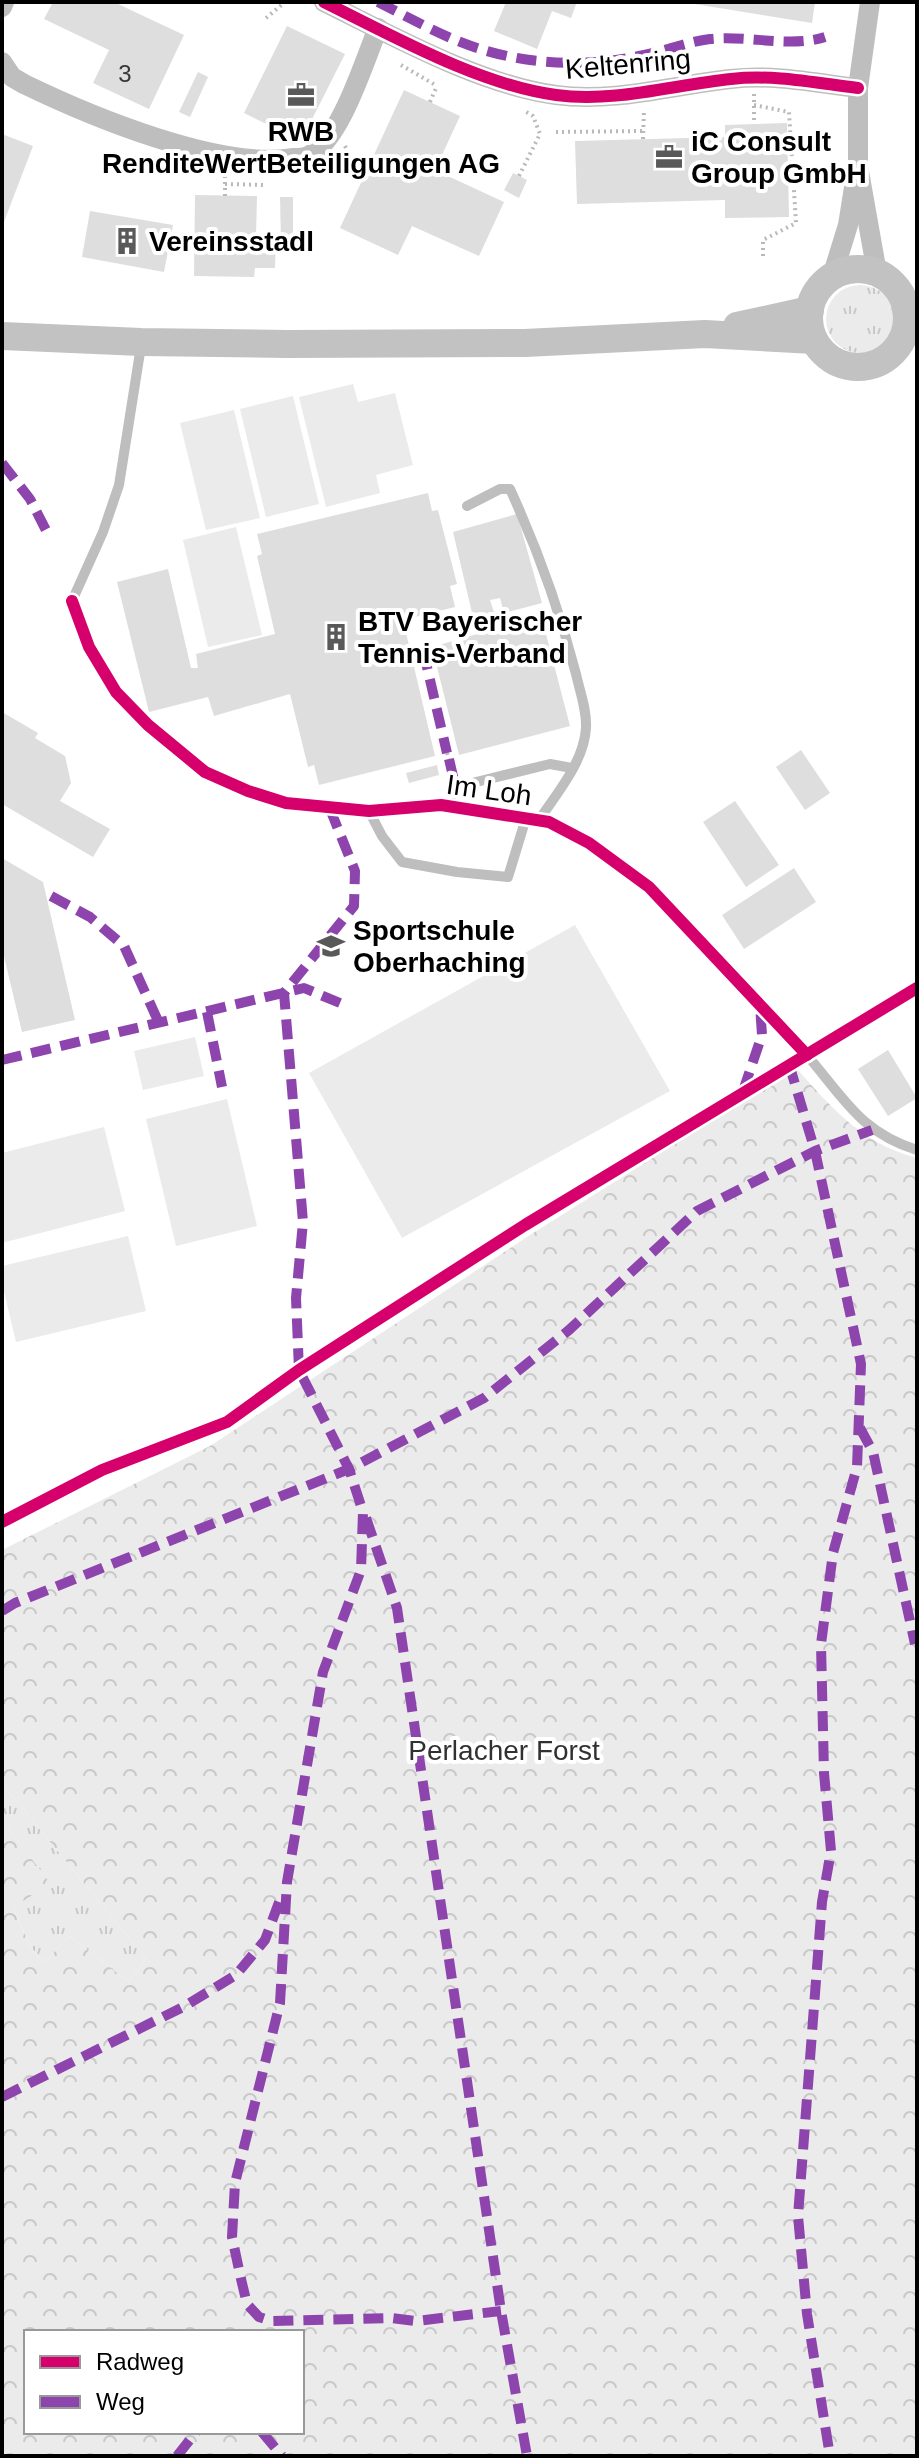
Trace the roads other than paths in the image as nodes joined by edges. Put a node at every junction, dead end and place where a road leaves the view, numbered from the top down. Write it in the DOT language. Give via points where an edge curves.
graph roads {
  1 [pos="324,2"];
  2 [pos="870,2"];
  3 [pos="374,38"];
  4 [pos="2,62"];
  5 [pos="858,88"];
  6 [pos="858,166"];
  7 [pos="877,273"];
  8 [pos="832,277"];
  9 [pos="910,303"];
  10 [pos="810,310"];
  11 [pos="705,334"];
  12 [pos="2,336"];
  13 [pos="814,340"];
  14 [pos="141,342"];
  15 [pos="909,342"];
  16 [pos="467,506"];
  17 [pos="572,768"];
  18 [pos="472,783"];
  19 [pos="369,811"];
  20 [pos="526,818"];
  21 [pos="539,820"];
  22 [pos="917,988"];
  23 [pos="807,1055"];
  24 [pos="917,1150"];
  1 -- 3 [label="street, Keltenring"];
  2 -- 5 [label="street"];
  3 -- 4 [label="street" via="336,128 309,156 277,161 226,155 144,134 54,99 12,77"];
  3 -- 5 [label="street, Keltenring" via="557,96 644,93 773,77"];
  5 -- 6 [label="street"];
  6 -- 7 [label="street"];
  6 -- 8 [label="street"];
  7 -- 8 [label="main road" via="854,270"];
  7 -- 9 [label="main road"];
  8 -- 10 [label="main road" via="817,291"];
  9 -- 15 [label="main road"];
  10 -- 11 [label="main road"];
  10 -- 13 [label="main road"];
  11 -- 13 [label="main road"];
  11 -- 14 [label="main road" via="525,343"];
  12 -- 14 [label="main road"];
  13 -- 15 [label="main road" via="832,359 857,367 882,361"];
  14 -- 19 [label="lane, Im Loh" via="119,485 72,601 89,647 116,692 205,772 286,803"];
  16 -- 17 [label="lane" via="510,489 521,512 584,707 586,729"];
  17 -- 18 [label="lane" via="550,764"];
  17 -- 21 [label="lane"];
  19 -- 20 [label="lane, Im Loh" via="441,805"];
  19 -- 20 [label="lane" via="402,862 508,877"];
  20 -- 21 [label="lane, Im Loh"];
  21 -- 23 [label="lane, Im Loh" via="589,843 649,887"];
  22 -- 23 [label="lane"];
  23 -- 24 [label="lane, Im Loh" via="872,1130"];
}
